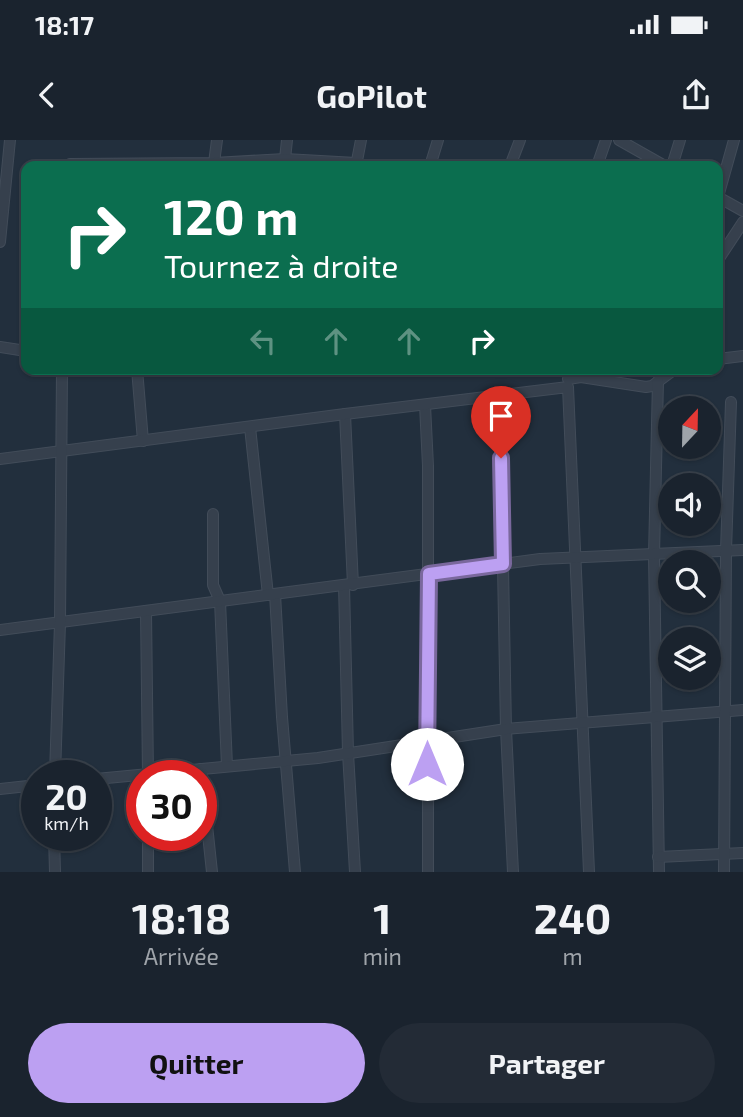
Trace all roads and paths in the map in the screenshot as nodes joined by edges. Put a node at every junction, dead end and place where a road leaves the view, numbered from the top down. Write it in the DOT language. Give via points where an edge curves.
graph roads {
  1 [pos="10,140"];
  2 [pos="217,140"];
  3 [pos="287,140"];
  4 [pos="360,140"];
  5 [pos="438,140"];
  6 [pos="520,140"];
  7 [pos="606,140"];
  8 [pos="619,140"];
  9 [pos="680,140"];
  10 [pos="734,140"];
  11 [pos="285,159"];
  12 [pos="214,161"];
  13 [pos="250,161"];
  14 [pos="309,161"];
  15 [pos="357,161"];
  16 [pos="432,161"];
  17 [pos="512,161"];
  18 [pos="599,161"];
  19 [pos="656,161"];
  20 [pos="674,161"];
  21 [pos="723,179"];
  22 [pos="723,200"];
  23 [pos="743,211"];
  24 [pos="743,222"];
  25 [pos="0,242"];
  26 [pos="723,252"];
  27 [pos="0,347"];
  28 [pos="21,350"];
  29 [pos="743,356"];
  30 [pos="723,358"];
  31 [pos="62,375"];
  32 [pos="138,375"];
  33 [pos="666,375"];
  34 [pos="568,379"];
  35 [pos="658,381"];
  36 [pos="497,396"];
  37 [pos="731,402"];
  38 [pos="425,405"];
  39 [pos="345,414"];
  40 [pos="250,426"];
  41 [pos="143,441"];
  42 [pos="61,452"];
  43 [pos="0,459"];
  44 [pos="213,514"];
  45 [pos="743,550"];
  46 [pos="726,551"];
  47 [pos="654,555"];
  48 [pos="575,558"];
  49 [pos="503,564"];
  50 [pos="429,574"];
  51 [pos="348,585"];
  52 [pos="271,595"];
  53 [pos="220,601"];
  54 [pos="146,611"];
  55 [pos="60,623"];
  56 [pos="0,631"];
  57 [pos="743,710"];
  58 [pos="724,711"];
  59 [pos="656,717"];
  60 [pos="583,723"];
  61 [pos="506,729"];
  62 [pos="427,742"];
  63 [pos="348,754"];
  64 [pos="55,760"];
  65 [pos="148,760"];
  66 [pos="286,761"];
  67 [pos="228,766"];
  68 [pos="217,767"];
  69 [pos="21,787"];
  70 [pos="0,789"];
  71 [pos="54,851"];
  72 [pos="148,851"];
  73 [pos="210,851"];
  74 [pos="743,853"];
  75 [pos="723,854"];
  76 [pos="658,857"];
  77 [pos="55,872"];
  78 [pos="148,872"];
  79 [pos="212,872"];
  80 [pos="295,872"];
  81 [pos="355,872"];
  82 [pos="428,872"];
  83 [pos="513,872"];
  84 [pos="589,872"];
  85 [pos="659,872"];
  86 [pos="724,872"];
  1 -- 25 [label="street"];
  2 -- 12 [label="street"];
  3 -- 11 [label="street"];
  4 -- 15 [label="street"];
  5 -- 16 [label="street"];
  6 -- 17 [label="street"];
  7 -- 18 [label="street"];
  8 -- 19 [label="street"];
  9 -- 20 [label="street"];
  10 -- 21 [label="street"];
  11 -- 13 [label="street"];
  11 -- 14 [label="street"];
  22 -- 23 [label="street"];
  24 -- 26 [label="street"];
  27 -- 28 [label="street"];
  29 -- 30 [label="street"];
  31 -- 42 [label="street"];
  32 -- 41 [label="street"];
  33 -- 35 [label="street"];
  34 -- 35 [label="street" via="646,387"];
  34 -- 36 [label="street"];
  34 -- 48 [label="street"];
  35 -- 47 [label="street"];
  36 -- 38 [label="street"];
  36 -- 49 [label="street"];
  37 -- 46 [label="street"];
  38 -- 39 [label="street"];
  38 -- 50 [label="street"];
  39 -- 40 [label="street"];
  39 -- 51 [label="street"];
  40 -- 41 [label="street"];
  40 -- 52 [label="street"];
  41 -- 42 [label="street"];
  42 -- 43 [label="street"];
  42 -- 55 [label="street"];
  44 -- 53 [label="street" via="213,585"];
  45 -- 46 [label="street"];
  46 -- 47 [label="street"];
  46 -- 58 [label="street"];
  47 -- 48 [label="street"];
  47 -- 59 [label="street"];
  48 -- 49 [label="street"];
  48 -- 60 [label="street"];
  49 -- 50 [label="street"];
  49 -- 61 [label="street"];
  50 -- 51 [label="street"];
  50 -- 62 [label="street"];
  51 -- 52 [label="street"];
  51 -- 63 [label="street"];
  52 -- 53 [label="street"];
  52 -- 66 [label="street"];
  53 -- 54 [label="street"];
  53 -- 67 [label="street"];
  54 -- 55 [label="street"];
  54 -- 65 [label="street"];
  55 -- 56 [label="street"];
  55 -- 64 [label="street"];
  57 -- 58 [label="street"];
  58 -- 59 [label="street"];
  58 -- 75 [label="street"];
  59 -- 60 [label="street"];
  59 -- 76 [label="street"];
  60 -- 61 [label="street"];
  60 -- 84 [label="street"];
  61 -- 62 [label="street"];
  61 -- 83 [label="street"];
  62 -- 63 [label="street"];
  62 -- 82 [label="street"];
  63 -- 66 [label="street"];
  63 -- 81 [label="street"];
  66 -- 67 [label="street"];
  66 -- 80 [label="street"];
  67 -- 68 [label="street"];
  69 -- 70 [label="street"];
  71 -- 77 [label="street"];
  72 -- 78 [label="street"];
  73 -- 79 [label="street"];
  74 -- 75 [label="street"];
  75 -- 76 [label="street"];
  75 -- 86 [label="street"];
  76 -- 85 [label="street"];
}
